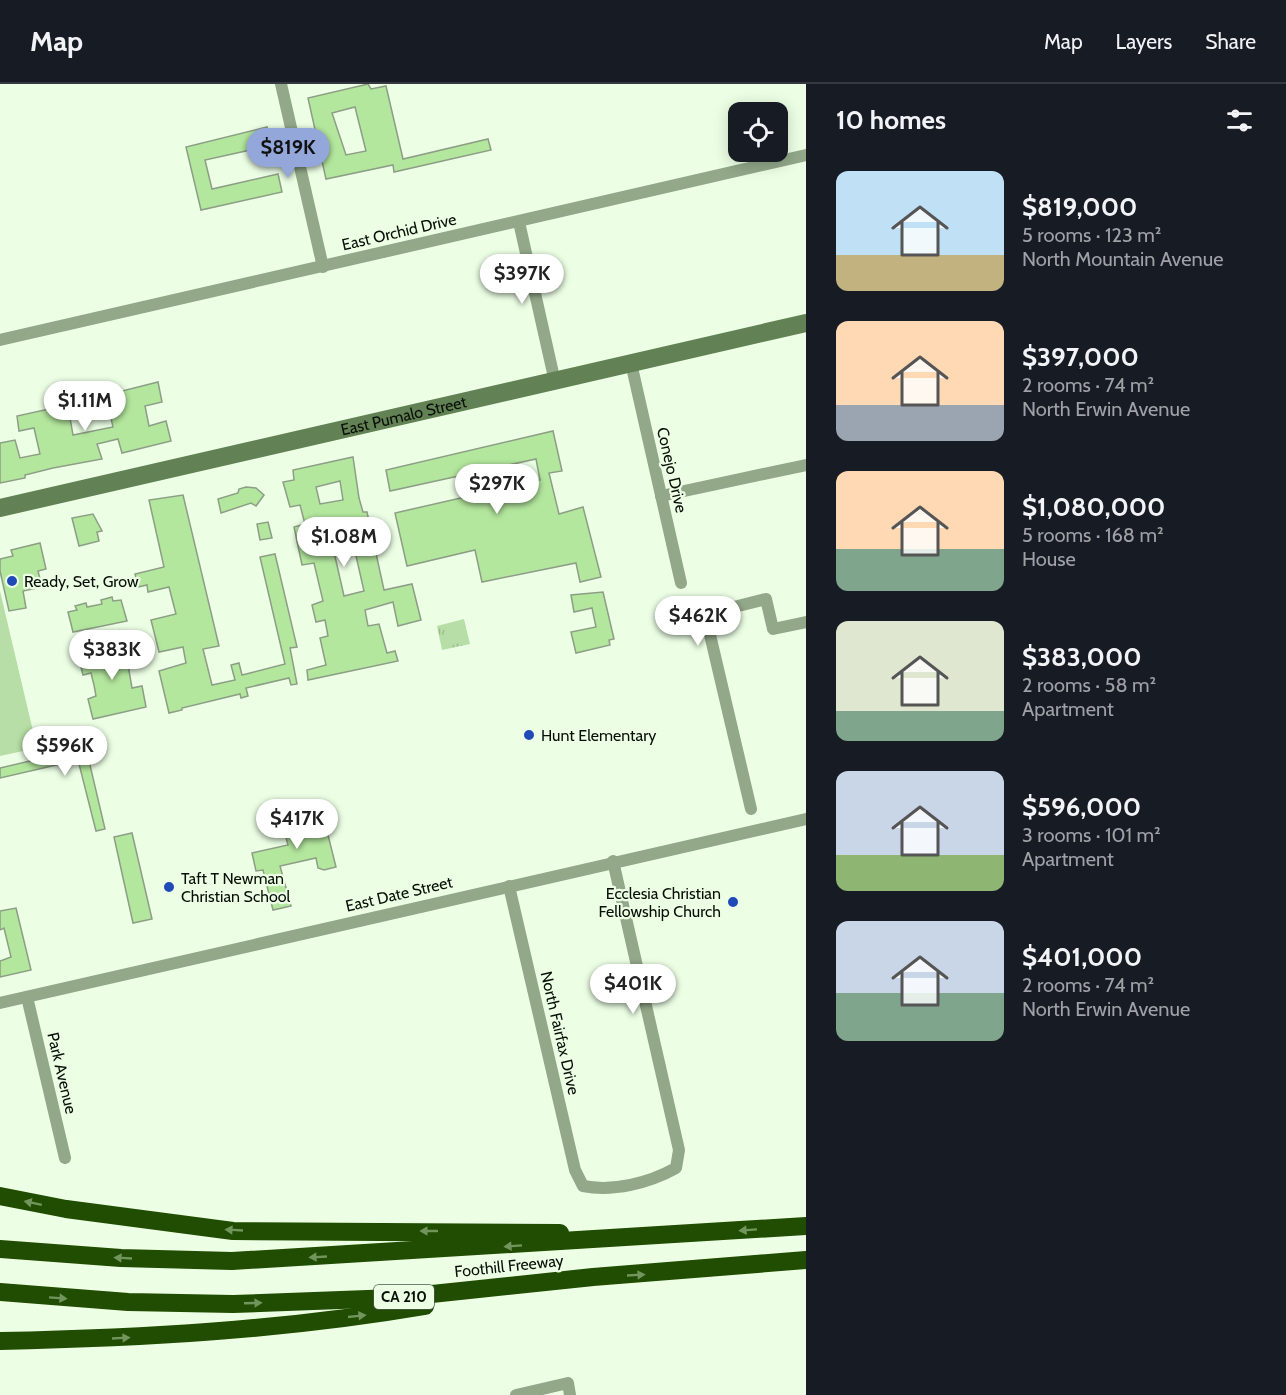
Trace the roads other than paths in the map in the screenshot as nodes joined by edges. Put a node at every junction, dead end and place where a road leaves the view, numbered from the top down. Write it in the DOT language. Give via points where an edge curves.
graph roads {
  1 [pos="281,84"];
  2 [pos="806,155"];
  3 [pos="519,222"];
  4 [pos="323,267"];
  5 [pos="806,323"];
  6 [pos="0,340"];
  7 [pos="632,363"];
  8 [pos="555,381"];
  9 [pos="806,465"];
  10 [pos="662,496"];
  11 [pos="0,508"];
  12 [pos="681,583"];
  13 [pos="806,622"];
  14 [pos="751,809"];
  15 [pos="806,819"];
  16 [pos="613,861"];
  17 [pos="509,886"];
  18 [pos="27,997"];
  19 [pos="0,1003"];
  20 [pos="65,1158"];
  21 [pos="0,1196"];
  22 [pos="806,1226"];
  23 [pos="655,1237"];
  24 [pos="0,1249"];
  25 [pos="806,1260"];
  26 [pos="593,1278"];
  27 [pos="0,1292"];
  28 [pos="0,1341"];
  29 [pos="569,1389"];
  30 [pos="516,1395"];
  1 -- 4 [label="street"];
  2 -- 3 [label="street, East Orchid Drive"];
  3 -- 4 [label="street, East Orchid Drive"];
  3 -- 8 [label="street"];
  4 -- 6 [label="street, East Orchid Drive"];
  5 -- 7 [label="street, East Pumalo Street"];
  7 -- 8 [label="street, East Pumalo Street"];
  7 -- 10 [label="street, Conejo Drive"];
  8 -- 11 [label="street, East Pumalo Street"];
  9 -- 10 [label="street"];
  10 -- 12 [label="street, Conejo Drive"];
  13 -- 14 [label="street" via="773,629 766,599 714,612 707,622"];
  15 -- 16 [label="street, East Date Street"];
  16 -- 17 [label="street, East Date Street"];
  16 -- 17 [label="street, North Fairfax Drive" via="680,1150 676,1168 662,1176 603,1190 583,1186 575,1170"];
  17 -- 18 [label="street, East Date Street"];
  18 -- 19 [label="street, East Date Street"];
  18 -- 20 [label="street, Park Avenue"];
  23 -- 21 [label="highway, one-way" via="522,1231 233,1231 177,1226"];
  22 -- 23 [label="highway, Foothill Freeway, one-way"];
  23 -- 24 [label="highway, Foothill Freeway, one-way" via="232,1261"];
  26 -- 25 [label="highway, Foothill Freeway / CA 210, one-way"];
  27 -- 26 [label="highway, Foothill Freeway / CA 210, one-way" via="128,1302 233,1304 394,1298"];
  28 -- 26 [label="highway, one-way" via="188,1333 379,1314"];
  29 -- 30 [label="street"];
}
